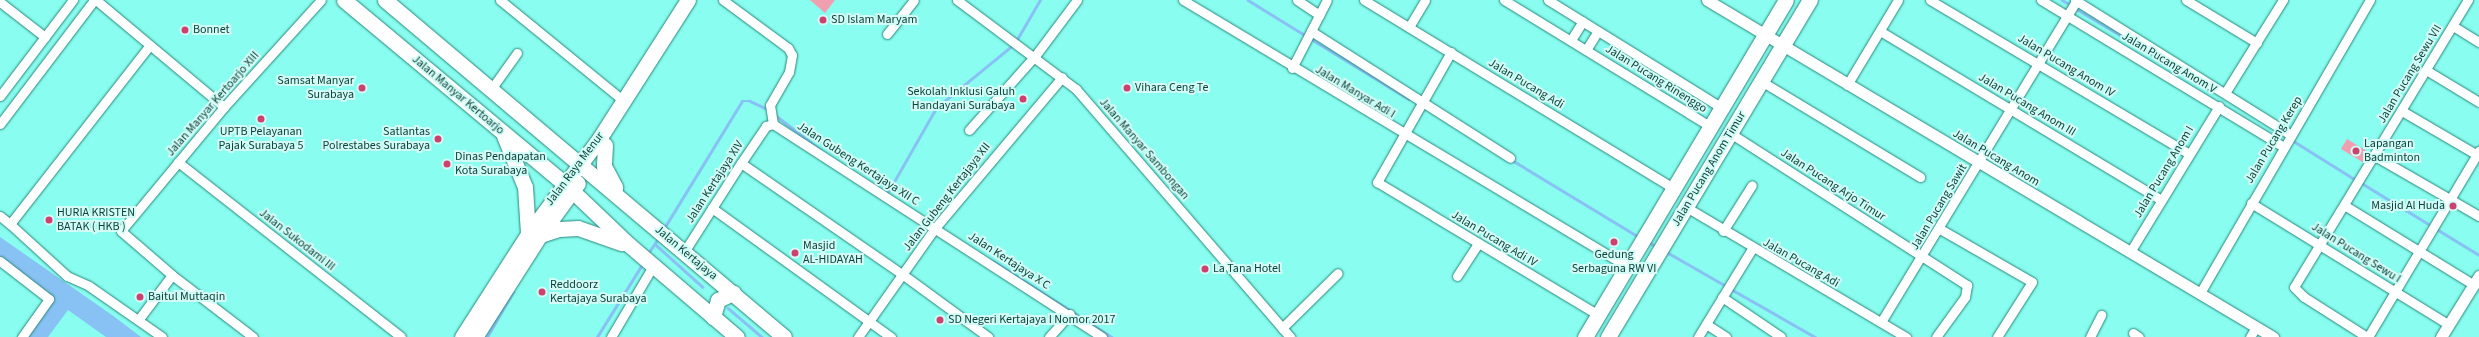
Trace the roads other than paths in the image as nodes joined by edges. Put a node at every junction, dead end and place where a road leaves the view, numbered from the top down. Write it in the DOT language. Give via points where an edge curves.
graph roads {
  1 [pos="73,0"];
  2 [pos="95,0"];
  3 [pos="321,0"];
  4 [pos="344,0"];
  5 [pos="385,0"];
  6 [pos="500,0"];
  7 [pos="723,0"];
  8 [pos="914,0"];
  9 [pos="957,0"];
  10 [pos="1077,0"];
  11 [pos="1183,0"];
  12 [pos="1297,0"];
  13 [pos="1328,0"];
  14 [pos="1364,0"];
  15 [pos="1425,0"];
  16 [pos="1504,0"];
  17 [pos="1548,0"];
  18 [pos="1707,0"];
  19 [pos="1786,0"];
  20 [pos="1810,0"];
  21 [pos="1898,0"];
  22 [pos="1930,0"];
  23 [pos="2041,0"];
  24 [pos="2186,0"];
  25 [pos="2283,0"];
  26 [pos="2370,0"];
  27 [pos="2468,0"];
  28 [pos="689,1"];
  29 [pos="0,2"];
  30 [pos="2074,6"];
  31 [pos="1319,15"];
  32 [pos="1583,21"];
  33 [pos="2453,26"];
  34 [pos="1409,27"];
  35 [pos="1598,31"];
  36 [pos="1880,31"];
  37 [pos="887,34"];
  38 [pos="1309,34"];
  39 [pos="1765,36"];
  40 [pos="45,37"];
  41 [pos="1570,40"];
  42 [pos="2479,42"];
  43 [pos="2257,44"];
  44 [pos="149,46"];
  45 [pos="1782,46"];
  46 [pos="36,48"];
  47 [pos="1586,50"];
  48 [pos="517,52"];
  49 [pos="1451,52"];
  50 [pos="1035,56"];
  51 [pos="50,58"];
  52 [pos="2039,64"];
  53 [pos="1292,68"];
  54 [pos="2426,70"];
  55 [pos="1062,77"];
  56 [pos="1761,81"];
  57 [pos="1847,85"];
  58 [pos="492,88"];
  59 [pos="2225,93"];
  60 [pos="0,96"];
  61 [pos="624,101"];
  62 [pos="2479,102"];
  63 [pos="1419,105"];
  64 [pos="224,106"];
  65 [pos="2219,106"];
  66 [pos="1724,109"];
  67 [pos="2010,109"];
  68 [pos="2402,111"];
  69 [pos="1,119"];
  70 [pos="769,125"];
  71 [pos="499,128"];
  72 [pos="1713,128"];
  73 [pos="969,130"];
  74 [pos="1730,134"];
  75 [pos="1404,135"];
  76 [pos="2288,141"];
  77 [pos="605,145"];
  78 [pos="2478,153"];
  79 [pos="2188,154"];
  80 [pos="2375,156"];
  81 [pos="1510,158"];
  82 [pos="178,162"];
  83 [pos="740,162"];
  84 [pos="1979,163"];
  85 [pos="585,166"];
  86 [pos="1920,177"];
  87 [pos="1752,185"];
  88 [pos="568,187"];
  89 [pos="1676,189"];
  90 [pos="2450,198"];
  91 [pos="624,200"];
  92 [pos="2161,200"];
  93 [pos="2251,203"];
  94 [pos="2344,205"];
  95 [pos="1686,207"];
  96 [pos="712,208"];
  97 [pos="0,216"];
  98 [pos="2479,216"];
  99 [pos="10,224"];
  100 [pos="936,226"];
  101 [pos="1940,229"];
  102 [pos="1723,231"];
  103 [pos="534,234"];
  104 [pos="1478,244"];
  105 [pos="2320,244"];
  106 [pos="632,247"];
  107 [pos="1752,249"];
  108 [pos="682,250"];
  109 [pos="2419,251"];
  110 [pos="2130,252"];
  111 [pos="1923,257"];
  112 [pos="0,261"];
  113 [pos="653,265"];
  114 [pos="1628,267"];
  115 [pos="1338,273"];
  116 [pos="902,274"];
  117 [pos="172,275"];
  118 [pos="1458,276"];
  119 [pos="2476,280"];
  120 [pos="1726,291"];
  121 [pos="2395,292"];
  122 [pos="734,293"];
  123 [pos="2200,293"];
  124 [pos="1070,314"];
  125 [pos="1598,315"];
  126 [pos="2101,315"];
  127 [pos="713,317"];
  128 [pos="139,319"];
  129 [pos="870,320"];
  130 [pos="1881,322"];
  131 [pos="1706,324"];
  132 [pos="2448,324"];
  133 [pos="2256,327"];
  134 [pos="1282,328"];
  135 [pos="614,336"];
  136 [pos="1999,336"];
  137 [pos="22,337"];
  138 [pos="162,337"];
  139 [pos="253,337"];
  140 [pos="401,337"];
  141 [pos="462,337"];
  142 [pos="475,337"];
  143 [pos="737,337"];
  144 [pos="784,337"];
  145 [pos="858,337"];
  146 [pos="891,337"];
  147 [pos="988,337"];
  148 [pos="1049,337"];
  149 [pos="1102,337"];
  150 [pos="1290,337"];
  151 [pos="1585,337"];
  152 [pos="1608,337"];
  153 [pos="1698,337"];
  154 [pos="1726,337"];
  155 [pos="1781,337"];
  156 [pos="1906,337"];
  157 [pos="1936,337"];
  158 [pos="2090,337"];
  159 [pos="2250,337"];
  160 [pos="2273,337"];
  161 [pos="2367,337"];
  162 [pos="2441,337"];
  1 -- 40 [label="street"];
  2 -- 44 [label="street"];
  2 -- 51 [label="street"];
  3 -- 64 [label="street, Jalan Manyar Kertoarjo XIII"];
  4 -- 71 [label="main road, Jalan Manyar Kertoarjo"];
  5 -- 58 [label="main road"];
  6 -- 61 [label="street"];
  7 -- 70 [label="street" via="788,48 792,55 788,72 770,105"];
  8 -- 37 [label="street"];
  9 -- 50 [label="street, Jalan Manyar Sambongan"];
  10 -- 50 [label="street"];
  11 -- 53 [label="street, Jalan Manyar Adi I"];
  12 -- 31 [label="street"];
  13 -- 31 [label="street"];
  14 -- 34 [label="street, Jalan Pucang Adi"];
  15 -- 34 [label="street"];
  16 -- 41 [label="street, Jalan Pucang Rinenggo"];
  17 -- 32 [label="street, Jalan Pucang Rinenggo"];
  18 -- 39 [label="street, Jalan Pucang Anom"];
  19 -- 39 [label="main road, Jalan Pucang Anom Timur"];
  20 -- 45 [label="main road, Jalan Pucang Anom Timur"];
  21 -- 36 [label="street"];
  22 -- 52 [label="street, Jalan Pucang Anom IV"];
  23 -- 30 [label="street, Jalan Pucang Anom V"];
  24 -- 43 [label="street"];
  25 -- 43 [label="street"];
  26 -- 76 [label="street, Jalan Pucang Kerep"];
  27 -- 33 [label="street, Jalan Pucang Sewu VII"];
  28 -- 61 [label="main road, Jalan Raya Menur"];
  28 -- 77 [label="main road, Jalan Raya Menur"];
  29 -- 40 [label="street"];
  30 -- 52 [label="street, Jalan Pucang Sawit"];
  30 -- 59 [label="street, Jalan Pucang Anom V"];
  30 -- 65 [label="street, Jalan Pucang Anom V"];
  31 -- 38 [label="street"];
  32 -- 35 [label="street, Jalan Pucang Rinenggo"];
  32 -- 41 [label="street"];
  33 -- 42 [label="street"];
  33 -- 54 [label="street, Jalan Pucang Sewu VII"];
  34 -- 49 [label="street, Jalan Pucang Adi"];
  35 -- 47 [label="street, Jalan Pucang Rinenggo"];
  35 -- 66 [label="street, Jalan Pucang Rinenggo"];
  36 -- 57 [label="street"];
  36 -- 67 [label="street, Jalan Pucang Anom III"];
  38 -- 53 [label="street"];
  38 -- 63 [label="street"];
  39 -- 45 [label="street, Jalan Pucang Anom"];
  39 -- 66 [label="main road, Jalan Pucang Anom Timur"];
  40 -- 46 [label="street"];
  41 -- 47 [label="street, Jalan Pucang Rinenggo"];
  43 -- 59 [label="street"];
  44 -- 64 [label="street"];
  44 -- 99 [label="street"];
  45 -- 56 [label="main road, Jalan Pucang Anom Timur"];
  45 -- 57 [label="street, Jalan Pucang Anom"];
  46 -- 51 [label="street"];
  46 -- 60 [label="street"];
  47 -- 72 [label="street, Jalan Pucang Rinenggo"];
  48 -- 58 [label="street"];
  49 -- 63 [label="street"];
  49 -- 89 [label="street, Jalan Pucang Adi"];
  50 -- 55 [label="street, Jalan Manyar Sambongan"];
  50 -- 73 [label="street"];
  51 -- 69 [label="street"];
  52 -- 67 [label="street, Jalan Pucang Sawit"];
  52 -- 79 [label="street, Jalan Pucang Anom IV"];
  53 -- 75 [label="street, Jalan Manyar Adi I"];
  54 -- 62 [label="street"];
  54 -- 68 [label="street, Jalan Pucang Sewu VII"];
  55 -- 100 [label="street, Jalan Gubeng Kertajaya XII"];
  55 -- 134 [label="street, Jalan Manyar Sambongan" via="1096,111"];
  56 -- 74 [label="main road, Jalan Pucang Anom Timur"];
  56 -- 86 [label="street"];
  57 -- 84 [label="street, Jalan Pucang Anom"];
  58 -- 85 [label="main road"];
  59 -- 76 [label="street, Jalan Pucang Anom V"];
  61 -- 85 [label="main road, Jalan Raya Menur"];
  63 -- 75 [label="street"];
  63 -- 81 [label="street"];
  64 -- 82 [label="street, Jalan Manyar Kertoarjo XIII"];
  65 -- 76 [label="street, Jalan Pucang Anom V"];
  65 -- 79 [label="street, Jalan Pucang Anom I"];
  66 -- 72 [label="main road, Jalan Pucang Anom Timur"];
  67 -- 84 [label="street, Jalan Pucang Sawit"];
  67 -- 92 [label="street, Jalan Pucang Anom III"];
  68 -- 78 [label="street"];
  68 -- 80 [label="street, Jalan Pucang Sewu VII"];
  70 -- 83 [label="street, Jalan Kertajaya XIV"];
  70 -- 100 [label="street, Jalan Gubeng Kertajaya XII C"];
  71 -- 88 [label="main road, Jalan Manyar Kertoarjo"];
  71 -- 103 [label="main road" via="510,147 525,187"];
  72 -- 89 [label="main road, Jalan Pucang Anom Timur"];
  74 -- 95 [label="main road, Jalan Pucang Anom Timur"];
  74 -- 111 [label="street, Jalan Pucang Arjo Timur"];
  75 -- 104 [label="street, Jalan Pucang Adi IV" via="1377,183"];
  75 -- 114 [label="street, Jalan Manyar Adi I"];
  76 -- 93 [label="street, Jalan Pucang Kerep"];
  77 -- 85 [label="main road, Jalan Raya Menur"];
  77 -- 91 [label="main road" via="606,172"];
  78 -- 90 [label="street"];
  79 -- 92 [label="street, Jalan Pucang Anom I"];
  80 -- 90 [label="street"];
  80 -- 94 [label="street, Jalan Pucang Sewu VII"];
  82 -- 117 [label="street, Jalan Manyar Kertoarjo XIII" via="125,225 122,234"];
  82 -- 140 [label="street, Jalan Sukodami III"];
  83 -- 96 [label="street, Jalan Kertajaya XIV"];
  83 -- 116 [label="street"];
  84 -- 101 [label="street, Jalan Pucang Sawit"];
  84 -- 110 [label="street, Jalan Pucang Anom"];
  85 -- 88 [label="main road, Jalan Raya Menur"];
  85 -- 91 [label="main road, Jalan Kertajaya"];
  87 -- 102 [label="street"];
  88 -- 103 [label="main road, Jalan Raya Menur"];
  88 -- 106 [label="main road"];
  89 -- 114 [label="main road, Jalan Pucang Anom Timur"];
  90 -- 98 [label="street"];
  90 -- 109 [label="street"];
  91 -- 108 [label="main road, Jalan Kertajaya"];
  92 -- 110 [label="street, Jalan Pucang Anom I"];
  93 -- 105 [label="street, Jalan Pucang Sewu I"];
  93 -- 123 [label="street, Jalan Pucang Kerep"];
  94 -- 105 [label="street, Jalan Pucang Sewu VII"];
  94 -- 109 [label="street"];
  95 -- 102 [label="street, Jalan Pucang Adi"];
  95 -- 152 [label="main road, Jalan Pucang Anom Timur"];
  96 -- 108 [label="street, Jalan Kertajaya XIV"];
  96 -- 129 [label="street"];
  97 -- 99 [label="street"];
  99 -- 128 [label="street" via="67,276"];
  100 -- 116 [label="street, Jalan Gubeng Kertajaya XII"];
  100 -- 124 [label="street, Jalan Kertajaya X C"];
  101 -- 111 [label="street, Jalan Pucang Sawit"];
  101 -- 136 [label="street" via="2032,282"];
  102 -- 107 [label="street, Jalan Pucang Adi"];
  103 -- 106 [label="main road" via="578,228"];
  103 -- 141 [label="main road, Jalan Raya Menur"];
  103 -- 142 [label="main road, Jalan Raya Menur"];
  104 -- 118 [label="street"];
  104 -- 125 [label="street, Jalan Pucang Adi IV"];
  105 -- 121 [label="street, Jalan Pucang Sewu I"];
  105 -- 161 [label="street, Jalan Pucang Sewu VII" via="2294,290"];
  106 -- 113 [label="main road"];
  107 -- 120 [label="street"];
  107 -- 130 [label="street, Jalan Pucang Adi"];
  108 -- 122 [label="main road, Jalan Kertajaya"];
  109 -- 119 [label="street"];
  109 -- 121 [label="street"];
  110 -- 123 [label="street, Jalan Pucang Anom"];
  111 -- 130 [label="street, Jalan Pucang Sawit"];
  111 -- 157 [label="street, Jalan Pucang Arjo Timur" via="1964,283 1968,289"];
  112 -- 137 [label="street" via="49,299"];
  113 -- 127 [label="main road"];
  113 -- 135 [label="street"];
  114 -- 125 [label="main road, Jalan Pucang Anom Timur"];
  115 -- 134 [label="street"];
  116 -- 129 [label="street, Jalan Gubeng Kertajaya XII"];
  116 -- 147 [label="street"];
  117 -- 128 [label="street"];
  117 -- 139 [label="street"];
  119 -- 132 [label="street"];
  120 -- 131 [label="street"];
  120 -- 155 [label="street"];
  121 -- 132 [label="street, Jalan Pucang Sewu I"];
  121 -- 161 [label="street"];
  122 -- 127 [label="main road" via="718,300"];
  122 -- 144 [label="main road, Jalan Kertajaya"];
  123 -- 133 [label="street, Jalan Pucang Anom"];
  124 -- 148 [label="street"];
  124 -- 149 [label="street, Jalan Kertajaya X C"];
  125 -- 151 [label="main road, Jalan Pucang Anom Timur"];
  126 -- 158 [label="street"];
  127 -- 143 [label="main road"];
  128 -- 138 [label="street"];
  129 -- 145 [label="street, Jalan Gubeng Kertajaya XII"];
  129 -- 146 [label="street"];
  130 -- 156 [label="street, Jalan Pucang Adi"];
  131 -- 153 [label="street"];
  131 -- 154 [label="street"];
  132 -- 162 [label="street"];
  133 -- 159 [label="street"];
  133 -- 160 [label="street, Jalan Pucang Anom"];
  134 -- 150 [label="street, Jalan Manyar Sambongan"];
}
